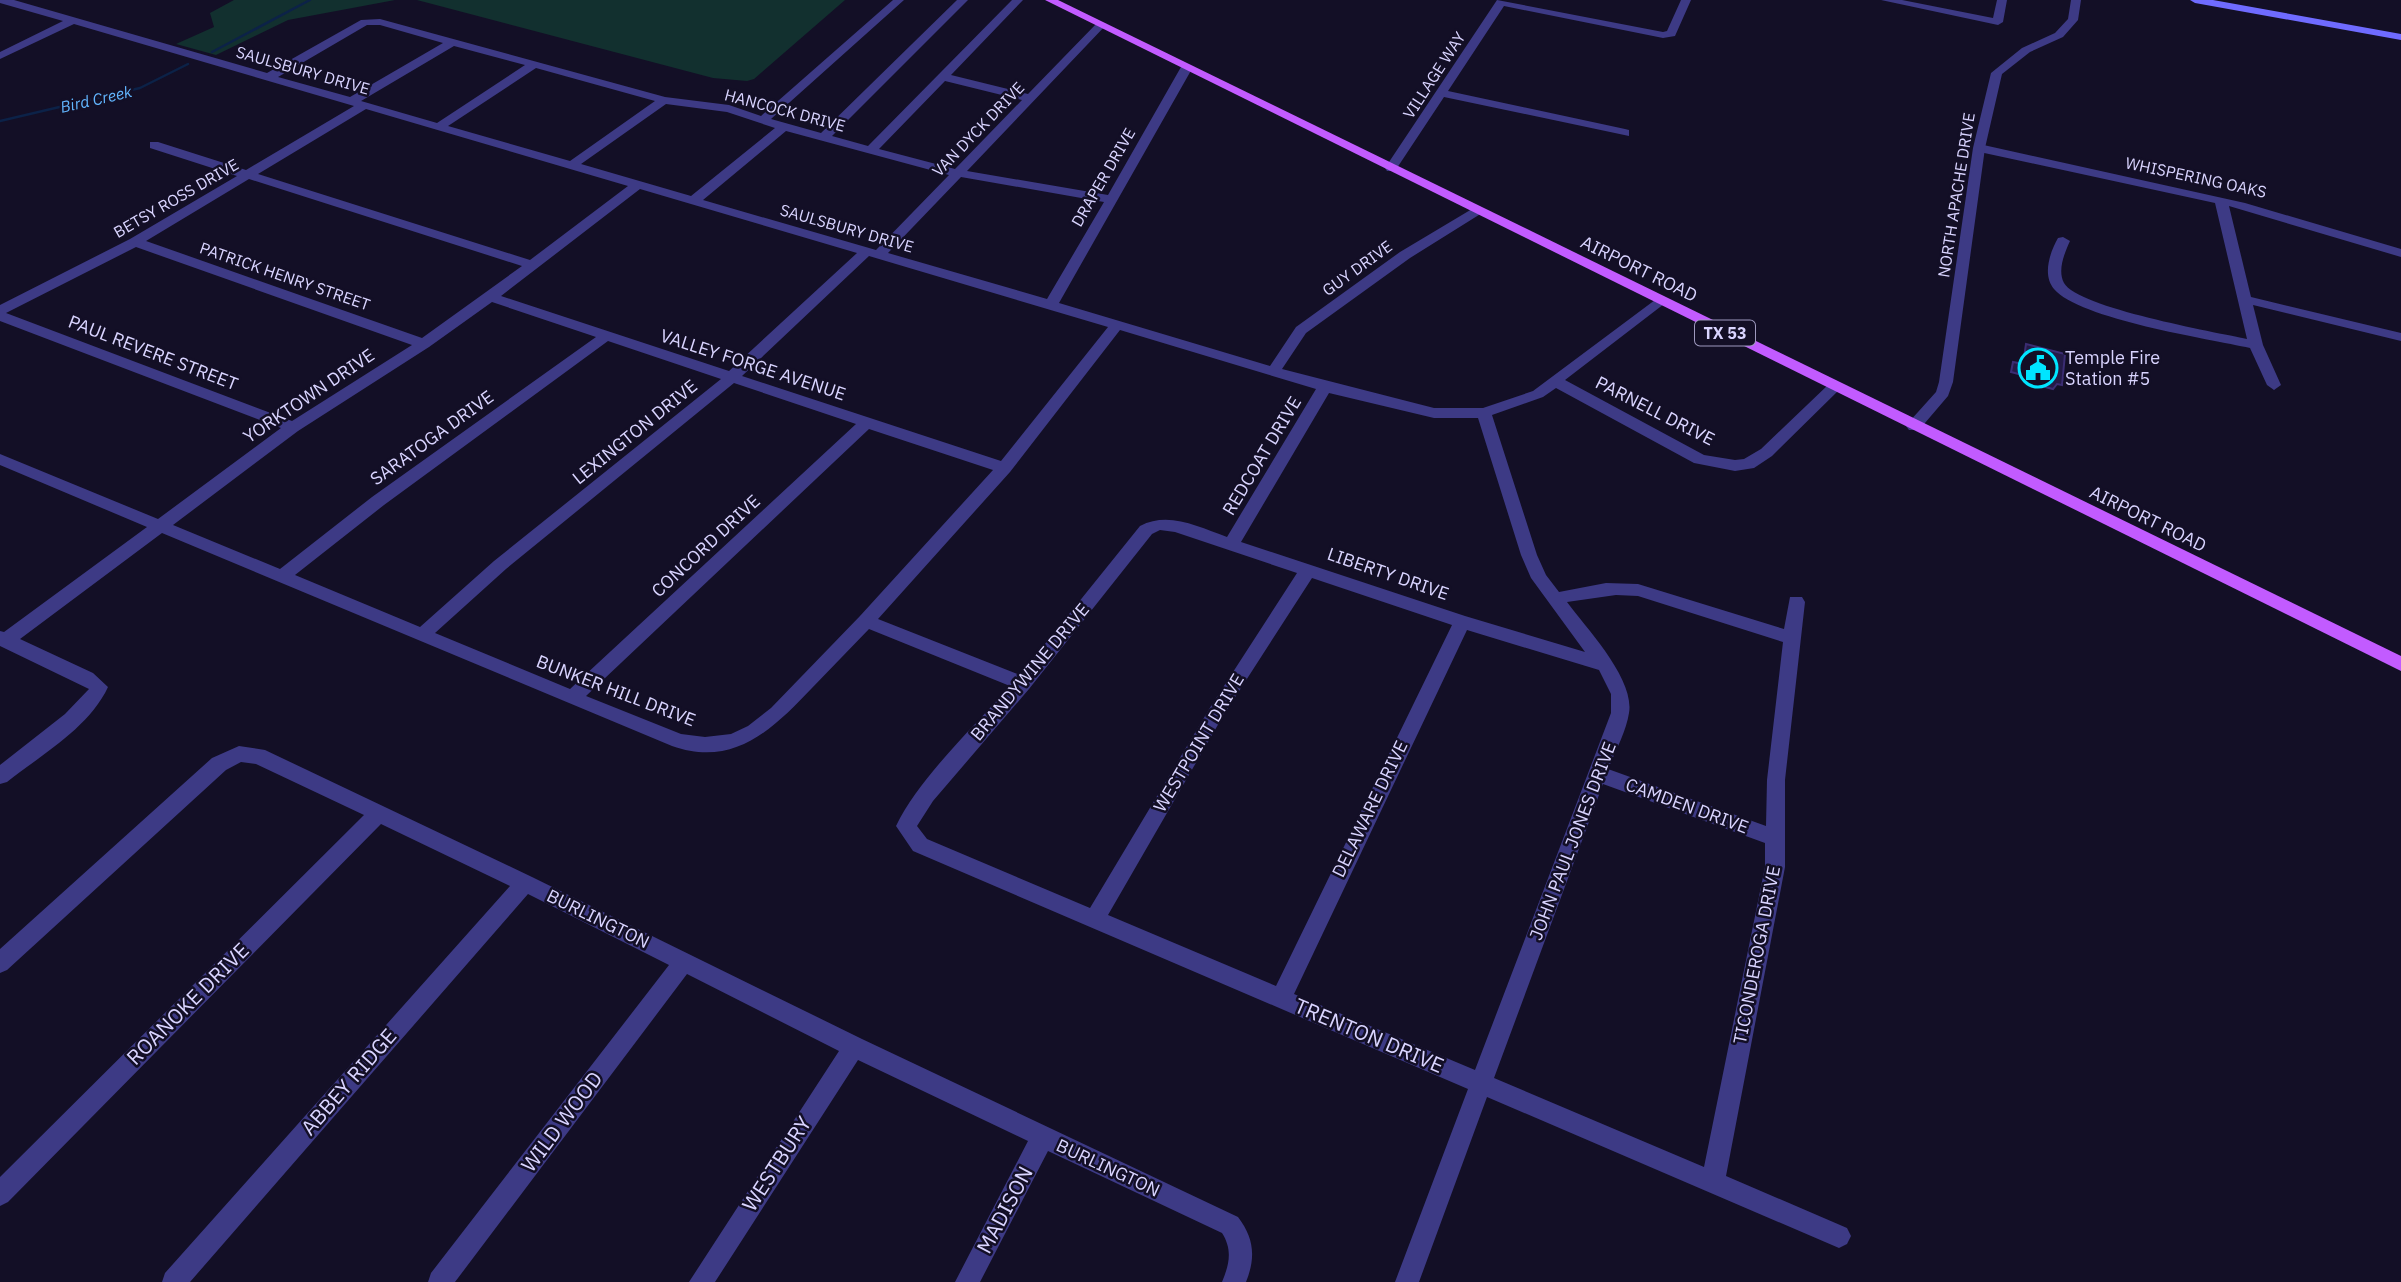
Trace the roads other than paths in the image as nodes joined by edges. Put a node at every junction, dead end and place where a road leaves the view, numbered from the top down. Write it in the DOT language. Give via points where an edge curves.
graph roads {
  1 [pos="2,0"];
  2 [pos="899,0"];
  3 [pos="963,0"];
  4 [pos="1018,0"];
  5 [pos="1050,0"];
  6 [pos="1686,0"];
  7 [pos="1886,0"];
  8 [pos="2001,0"];
  9 [pos="2076,0"];
  10 [pos="2195,0"];
  11 [pos="1502,1"];
  12 [pos="72,21"];
  13 [pos="1101,25"];
  14 [pos="2401,37"];
  15 [pos="452,42"];
  16 [pos="0,56"];
  17 [pos="535,64"];
  18 [pos="1187,67"];
  19 [pos="943,77"];
  20 [pos="267,78"];
  21 [pos="1441,93"];
  22 [pos="1029,98"];
  23 [pos="664,100"];
  24 [pos="357,104"];
  25 [pos="764,119"];
  26 [pos="784,127"];
  27 [pos="437,128"];
  28 [pos="1625,133"];
  29 [pos="824,137"];
  30 [pos="154,145"];
  31 [pos="1979,148"];
  32 [pos="871,150"];
  33 [pos="571,166"];
  34 [pos="1391,168"];
  35 [pos="957,173"];
  36 [pos="251,175"];
  37 [pos="636,186"];
  38 [pos="1110,199"];
  39 [pos="2221,201"];
  40 [pos="692,202"];
  41 [pos="1477,210"];
  42 [pos="2063,241"];
  43 [pos="135,243"];
  44 [pos="2401,253"];
  45 [pos="873,254"];
  46 [pos="531,265"];
  47 [pos="491,297"];
  48 [pos="1659,300"];
  49 [pos="2245,300"];
  50 [pos="1051,305"];
  51 [pos="0,311"];
  52 [pos="0,316"];
  53 [pos="1117,325"];
  54 [pos="606,336"];
  55 [pos="2401,337"];
  56 [pos="424,344"];
  57 [pos="2256,345"];
  58 [pos="1274,370"];
  59 [pos="731,378"];
  60 [pos="1555,381"];
  61 [pos="2274,385"];
  62 [pos="1325,387"];
  63 [pos="1834,387"];
  64 [pos="1485,413"];
  65 [pos="866,423"];
  66 [pos="1914,426"];
  67 [pos="293,427"];
  68 [pos="0,459"];
  69 [pos="1004,468"];
  70 [pos="1158,524"];
  71 [pos="160,526"];
  72 [pos="1231,544"];
  73 [pos="1308,570"];
  74 [pos="284,576"];
  75 [pos="1555,599"];
  76 [pos="1796,602"];
  77 [pos="866,621"];
  78 [pos="1462,622"];
  79 [pos="422,635"];
  80 [pos="1793,638"];
  81 [pos="2,640"];
  82 [pos="2401,664"];
  83 [pos="1605,665"];
  84 [pos="1023,684"];
  85 [pos="572,698"];
  86 [pos="1599,774"];
  87 [pos="0,776"];
  88 [pos="377,814"];
  89 [pos="906,826"];
  90 [pos="1776,838"];
  91 [pos="524,883"];
  92 [pos="1095,919"];
  93 [pos="684,962"];
  94 [pos="0,963"];
  95 [pos="1281,999"];
  96 [pos="854,1047"];
  97 [pos="1481,1085"];
  98 [pos="1043,1138"];
  99 [pos="1713,1182"];
  100 [pos="0,1194"];
  101 [pos="1839,1236"];
  102 [pos="174,1282"];
  103 [pos="440,1282"];
  104 [pos="701,1282"];
  105 [pos="967,1282"];
  106 [pos="1234,1282"];
  107 [pos="1407,1282"];
  1 -- 12 [label="street, SAULSBURY DRIVE"];
  2 -- 25 [label="street"];
  3 -- 29 [label="street"];
  4 -- 19 [label="street"];
  5 -- 13 [label="main road, AIRPORT ROAD / TX 53"];
  6 -- 11 [label="street" via="1671,34 1663,35"];
  7 -- 8 [label="street" via="1998,23"];
  9 -- 31 [label="street, NORTH APACHE DRIVE" via="2073,20 2059,35 2026,50 1997,73"];
  10 -- 14 [label="main road"];
  11 -- 21 [label="street, VILLAGE WAY"];
  12 -- 16 [label="street"];
  12 -- 20 [label="street, SAULSBURY DRIVE"];
  13 -- 18 [label="main road, AIRPORT ROAD / TX 53"];
  13 -- 22 [label="street, VAN DYCK DRIVE"];
  15 -- 17 [label="street, HANCOCK DRIVE"];
  15 -- 20 [label="street, HANCOCK DRIVE" via="365,22"];
  15 -- 24 [label="street, BETSY ROSS DRIVE"];
  17 -- 23 [label="street, HANCOCK DRIVE"];
  17 -- 27 [label="street"];
  18 -- 34 [label="main road, AIRPORT ROAD / TX 53"];
  18 -- 38 [label="street, DRAPER DRIVE"];
  19 -- 22 [label="street"];
  19 -- 32 [label="street"];
  20 -- 24 [label="street, SAULSBURY DRIVE"];
  21 -- 28 [label="street"];
  21 -- 34 [label="street, VILLAGE WAY"];
  22 -- 35 [label="street, VAN DYCK DRIVE"];
  23 -- 25 [label="street, HANCOCK DRIVE"];
  23 -- 33 [label="street"];
  24 -- 27 [label="street, SAULSBURY DRIVE"];
  24 -- 36 [label="street, BETSY ROSS DRIVE"];
  25 -- 26 [label="street, HANCOCK DRIVE"];
  26 -- 29 [label="street, HANCOCK DRIVE"];
  26 -- 40 [label="street"];
  27 -- 33 [label="street, SAULSBURY DRIVE"];
  29 -- 32 [label="street, HANCOCK DRIVE"];
  30 -- 36 [label="street"];
  31 -- 39 [label="street, WHISPERING OAKS"];
  31 -- 66 [label="street, NORTH APACHE DRIVE" via="1946,382 1943,393"];
  32 -- 35 [label="street, HANCOCK DRIVE"];
  33 -- 37 [label="street, SAULSBURY DRIVE"];
  34 -- 41 [label="main road, AIRPORT ROAD / TX 53"];
  35 -- 38 [label="street, HANCOCK DRIVE"];
  35 -- 45 [label="street, VAN DYCK DRIVE"];
  36 -- 43 [label="street, BETSY ROSS DRIVE"];
  36 -- 46 [label="street"];
  37 -- 40 [label="street, SAULSBURY DRIVE"];
  37 -- 46 [label="street, YORKTOWN DRIVE"];
  38 -- 50 [label="street, DRAPER DRIVE"];
  39 -- 44 [label="street, WHISPERING OAKS" via="2330,228"];
  39 -- 49 [label="street"];
  40 -- 45 [label="street, SAULSBURY DRIVE"];
  41 -- 48 [label="main road, AIRPORT ROAD / TX 53"];
  41 -- 58 [label="street, GUY DRIVE" via="1301,330"];
  42 -- 57 [label="street" via="2056,255 2057,285 2073,298"];
  43 -- 51 [label="street, BETSY ROSS DRIVE"];
  43 -- 56 [label="street, PATRICK HENRY STREET"];
  45 -- 50 [label="street, SAULSBURY DRIVE"];
  45 -- 59 [label="street, LEXINGTON DRIVE"];
  46 -- 47 [label="street, YORKTOWN DRIVE"];
  47 -- 54 [label="street, VALLEY FORGE AVENUE"];
  47 -- 56 [label="street, YORKTOWN DRIVE"];
  48 -- 60 [label="street, SAULSBURY DRIVE"];
  48 -- 63 [label="main road, AIRPORT ROAD / TX 53"];
  49 -- 55 [label="street"];
  49 -- 57 [label="street"];
  50 -- 53 [label="street, SAULSBURY DRIVE"];
  52 -- 67 [label="street, PAUL REVERE STREET"];
  53 -- 58 [label="street, SAULSBURY DRIVE"];
  53 -- 69 [label="street, BUNKER HILL DRIVE"];
  54 -- 59 [label="street, VALLEY FORGE AVENUE"];
  54 -- 74 [label="street, SARATOGA DRIVE" via="378,501"];
  56 -- 67 [label="street, YORKTOWN DRIVE"];
  57 -- 61 [label="street"];
  58 -- 62 [label="street, SAULSBURY DRIVE"];
  59 -- 65 [label="street, VALLEY FORGE AVENUE"];
  59 -- 79 [label="street, LEXINGTON DRIVE" via="500,565"];
  60 -- 63 [label="street, PARNELL DRIVE" via="1699,459 1725,466 1749,464 1767,455"];
  60 -- 64 [label="street, SAULSBURY DRIVE" via="1538,394"];
  62 -- 64 [label="street, SAULSBURY DRIVE" via="1434,413"];
  62 -- 72 [label="street, REDCOAT DRIVE"];
  63 -- 66 [label="main road, AIRPORT ROAD / TX 53"];
  64 -- 75 [label="street, JOHN PAUL JONES DRIVE" via="1530,555 1539,578"];
  65 -- 69 [label="street, VALLEY FORGE AVENUE"];
  65 -- 85 [label="street, CONCORD DRIVE"];
  66 -- 82 [label="main road, AIRPORT ROAD / TX 53"];
  67 -- 71 [label="street, YORKTOWN DRIVE"];
  68 -- 71 [label="street, BUNKER HILL DRIVE"];
  69 -- 77 [label="street, BUNKER HILL DRIVE"];
  70 -- 72 [label="street, LIBERTY DRIVE"];
  70 -- 84 [label="street, BRANDYWINE DRIVE" via="1146,530"];
  71 -- 74 [label="street, BUNKER HILL DRIVE"];
  71 -- 81 [label="street, YORKTOWN DRIVE"];
  72 -- 73 [label="street, LIBERTY DRIVE"];
  73 -- 78 [label="street, LIBERTY DRIVE"];
  73 -- 92 [label="street, WESTPOINT DRIVE" via="1217,711"];
  74 -- 79 [label="street, BUNKER HILL DRIVE"];
  75 -- 80 [label="street" via="1591,589 1638,590"];
  75 -- 83 [label="street, JOHN PAUL JONES DRIVE"];
  76 -- 80 [label="street, TICONDEROGA DRIVE"];
  77 -- 84 [label="street"];
  77 -- 85 [label="street, BUNKER HILL DRIVE" via="777,713 733,741 705,745 679,741"];
  78 -- 83 [label="street, LIBERTY DRIVE"];
  78 -- 95 [label="street, DELAWARE DRIVE"];
  79 -- 85 [label="street, BUNKER HILL DRIVE"];
  80 -- 90 [label="street, TICONDEROGA DRIVE" via="1776,780"];
  81 -- 87 [label="street" via="99,687 98,695 82,710"];
  83 -- 86 [label="street, JOHN PAUL JONES DRIVE" via="1620,694 1620,713"];
  84 -- 89 [label="street, BRANDYWINE DRIVE" via="926,795"];
  86 -- 90 [label="street, CAMDEN DRIVE"];
  86 -- 97 [label="street, JOHN PAUL JONES DRIVE"];
  88 -- 91 [label="street, BURLINGTON"];
  88 -- 94 [label="street, BURLINGTON" via="258,756 239,754 219,764"];
  88 -- 100 [label="street, ROANOKE DRIVE"];
  89 -- 92 [label="street, TRENTON DRIVE" via="920,845"];
  90 -- 99 [label="street, TICONDEROGA DRIVE" via="1775,867"];
  91 -- 93 [label="street, BURLINGTON"];
  91 -- 102 [label="street, ABBEY RIDGE"];
  92 -- 95 [label="street, TRENTON DRIVE"];
  93 -- 96 [label="street, BURLINGTON"];
  93 -- 103 [label="street, WILD WOOD"];
  95 -- 97 [label="street, TRENTON DRIVE"];
  96 -- 98 [label="street, BURLINGTON"];
  96 -- 104 [label="street, WESTBURY"];
  97 -- 99 [label="street, TRENTON DRIVE"];
  97 -- 107 [label="street, JOHN PAUL JONES DRIVE"];
  98 -- 105 [label="street, MADISON"];
  98 -- 106 [label="street, BURLINGTON" via="1230,1225 1242,1244"];
  99 -- 101 [label="street, TRENTON DRIVE"];
}
